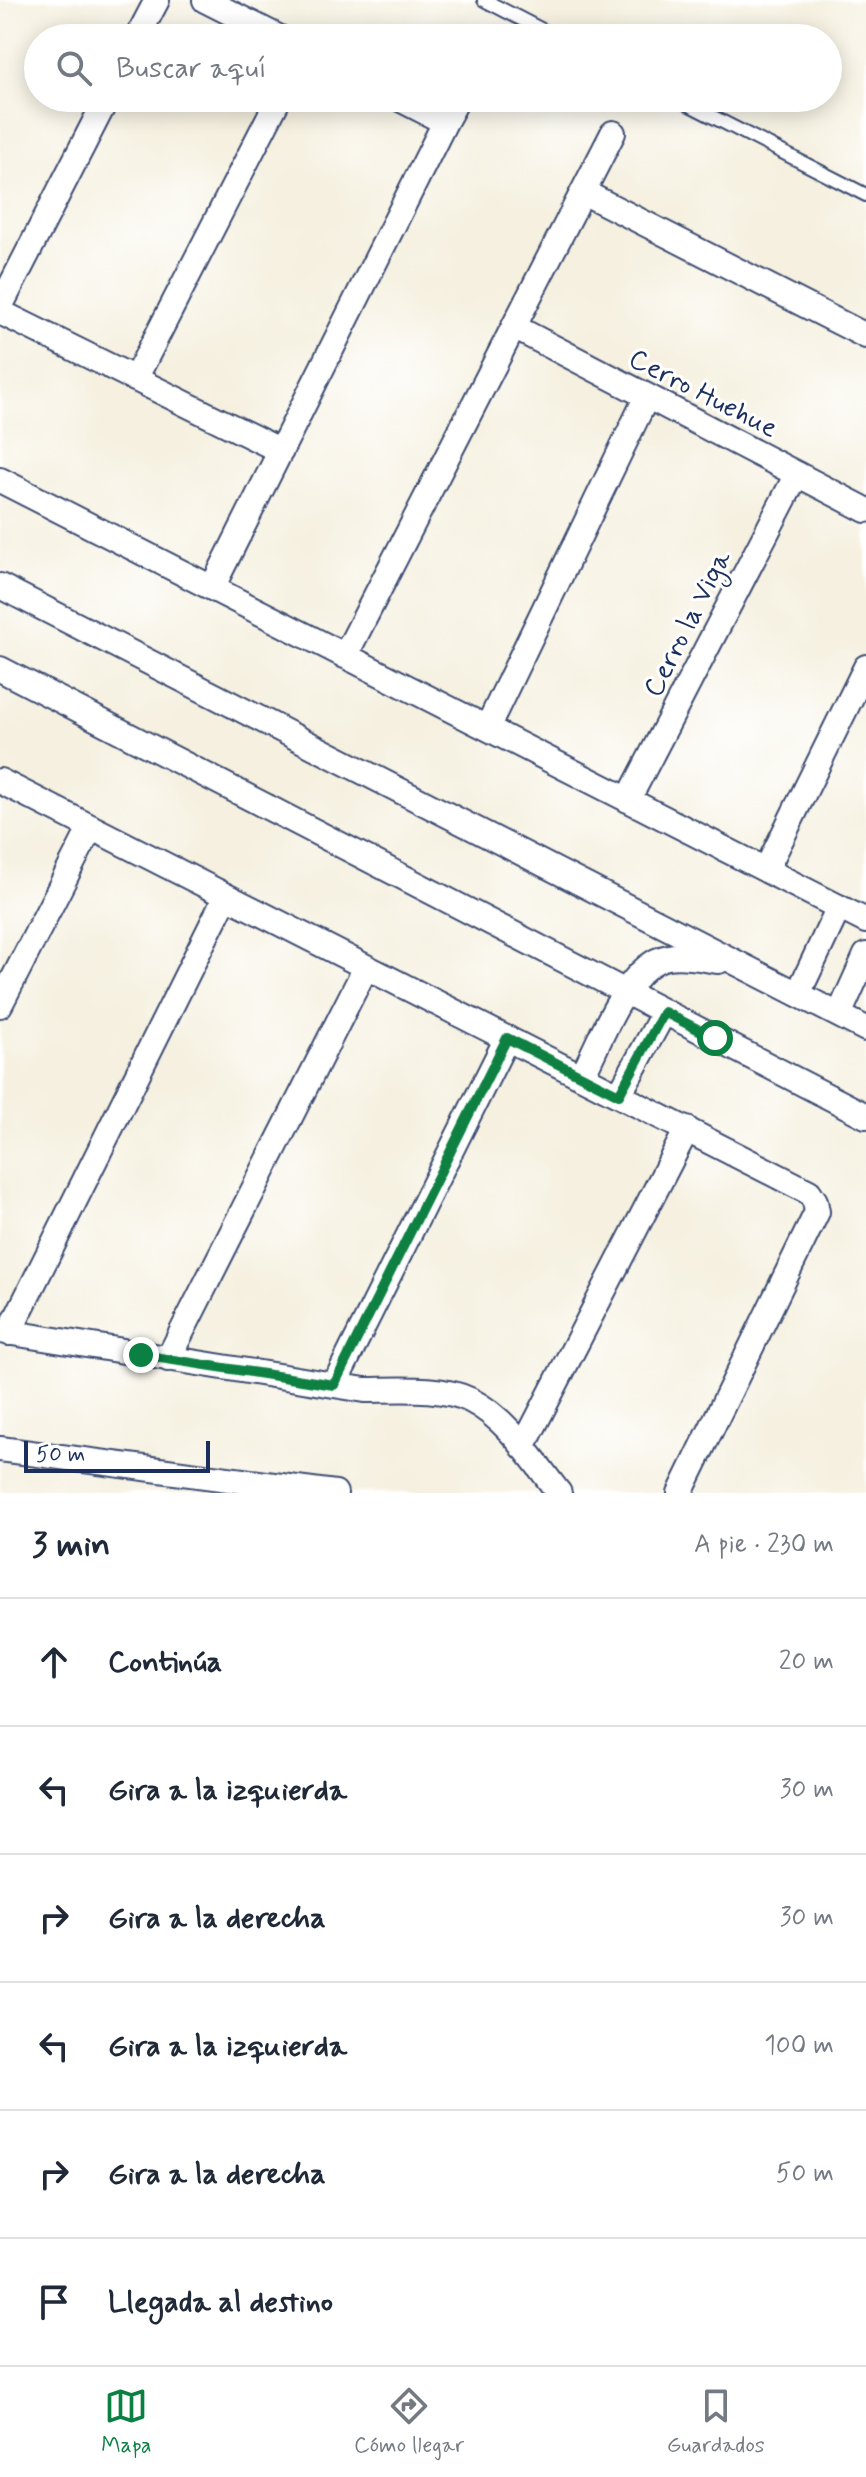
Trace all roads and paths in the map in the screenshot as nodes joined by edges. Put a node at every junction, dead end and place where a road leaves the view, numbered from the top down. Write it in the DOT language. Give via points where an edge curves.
graph roads {
  1 [pos="157,0"];
  2 [pos="205,0"];
  3 [pos="484,0"];
  4 [pos="144,24"];
  5 [pos="252,24"];
  6 [pos="531,24"];
  7 [pos="100,112"];
  8 [pos="272,112"];
  9 [pos="425,112"];
  10 [pos="450,112"];
  11 [pos="703,112"];
  12 [pos="445,122"];
  13 [pos="613,133"];
  14 [pos="583,192"];
  15 [pos="866,195"];
  16 [pos="0,309"];
  17 [pos="514,327"];
  18 [pos="866,336"];
  19 [pos="135,379"];
  20 [pos="647,396"];
  21 [pos="281,451"];
  22 [pos="797,474"];
  23 [pos="1,484"];
  24 [pos="866,510"];
  25 [pos="0,586"];
  26 [pos="212,588"];
  27 [pos="345,656"];
  28 [pos="866,667"];
  29 [pos="0,669"];
  30 [pos="487,728"];
  31 [pos="0,781"];
  32 [pos="628,800"];
  33 [pos="91,827"];
  34 [pos="766,870"];
  35 [pos="226,896"];
  36 [pos="839,907"];
  37 [pos="866,921"];
  38 [pos="866,955"];
  39 [pos="10,962"];
  40 [pos="737,963"];
  41 [pos="366,967"];
  42 [pos="625,992"];
  43 [pos="798,994"];
  44 [pos="0,1005"];
  45 [pos="664,1012"];
  46 [pos="839,1015"];
  47 [pos="866,1029"];
  48 [pos="507,1038"];
  49 [pos="582,1076"];
  50 [pos="619,1095"];
  51 [pos="866,1116"];
  52 [pos="687,1129"];
  53 [pos="5,1332"];
  54 [pos="168,1359"];
  55 [pos="334,1385"];
  56 [pos="523,1447"];
  57 [pos="0,1449"];
  58 [pos="335,1493"];
  59 [pos="559,1493"];
  60 [pos="680,1493"];
  1 -- 4 [label="street"];
  2 -- 5 [label="street"];
  3 -- 6 [label="lane"];
  7 -- 16 [label="street"];
  8 -- 19 [label="street"];
  9 -- 12 [label="street"];
  10 -- 12 [label="street"];
  11 -- 15 [label="lane"];
  12 -- 21 [label="street"];
  13 -- 14 [label="street"];
  14 -- 17 [label="street"];
  14 -- 18 [label="street"];
  16 -- 19 [label="street"];
  17 -- 20 [label="street, Cerro Huehue"];
  17 -- 27 [label="street"];
  19 -- 21 [label="street"];
  20 -- 22 [label="street, Cerro Huehue"];
  20 -- 30 [label="street"];
  21 -- 26 [label="street"];
  22 -- 24 [label="street, Cerro Huehue"];
  22 -- 32 [label="street, Cerro la Viga"];
  23 -- 26 [label="street"];
  25 -- 40 [label="street"];
  26 -- 27 [label="street"];
  27 -- 30 [label="street"];
  28 -- 34 [label="street"];
  29 -- 42 [label="street"];
  30 -- 32 [label="street"];
  31 -- 33 [label="street"];
  32 -- 34 [label="street"];
  33 -- 35 [label="street"];
  33 -- 39 [label="street"];
  34 -- 36 [label="street"];
  35 -- 41 [label="street"];
  35 -- 53 [label="street"];
  36 -- 37 [label="street"];
  36 -- 43 [label="street"];
  38 -- 46 [label="street"];
  39 -- 44 [label="street"];
  40 -- 42 [label="street" via="669,957 645,967"];
  40 -- 43 [label="street"];
  41 -- 48 [label="street"];
  41 -- 54 [label="street"];
  42 -- 45 [label="street"];
  42 -- 49 [label="street"];
  43 -- 46 [label="street"];
  45 -- 50 [label="street"];
  45 -- 51 [label="street"];
  46 -- 47 [label="street"];
  48 -- 49 [label="street"];
  48 -- 55 [label="street"];
  49 -- 50 [label="street"];
  50 -- 52 [label="street"];
  52 -- 56 [label="street"];
  52 -- 60 [label="street" via="809,1192 817,1212"];
  53 -- 54 [label="street"];
  54 -- 55 [label="street"];
  55 -- 56 [label="street" via="468,1399 510,1430"];
  56 -- 59 [label="street"];
  57 -- 58 [label="street"];
}
